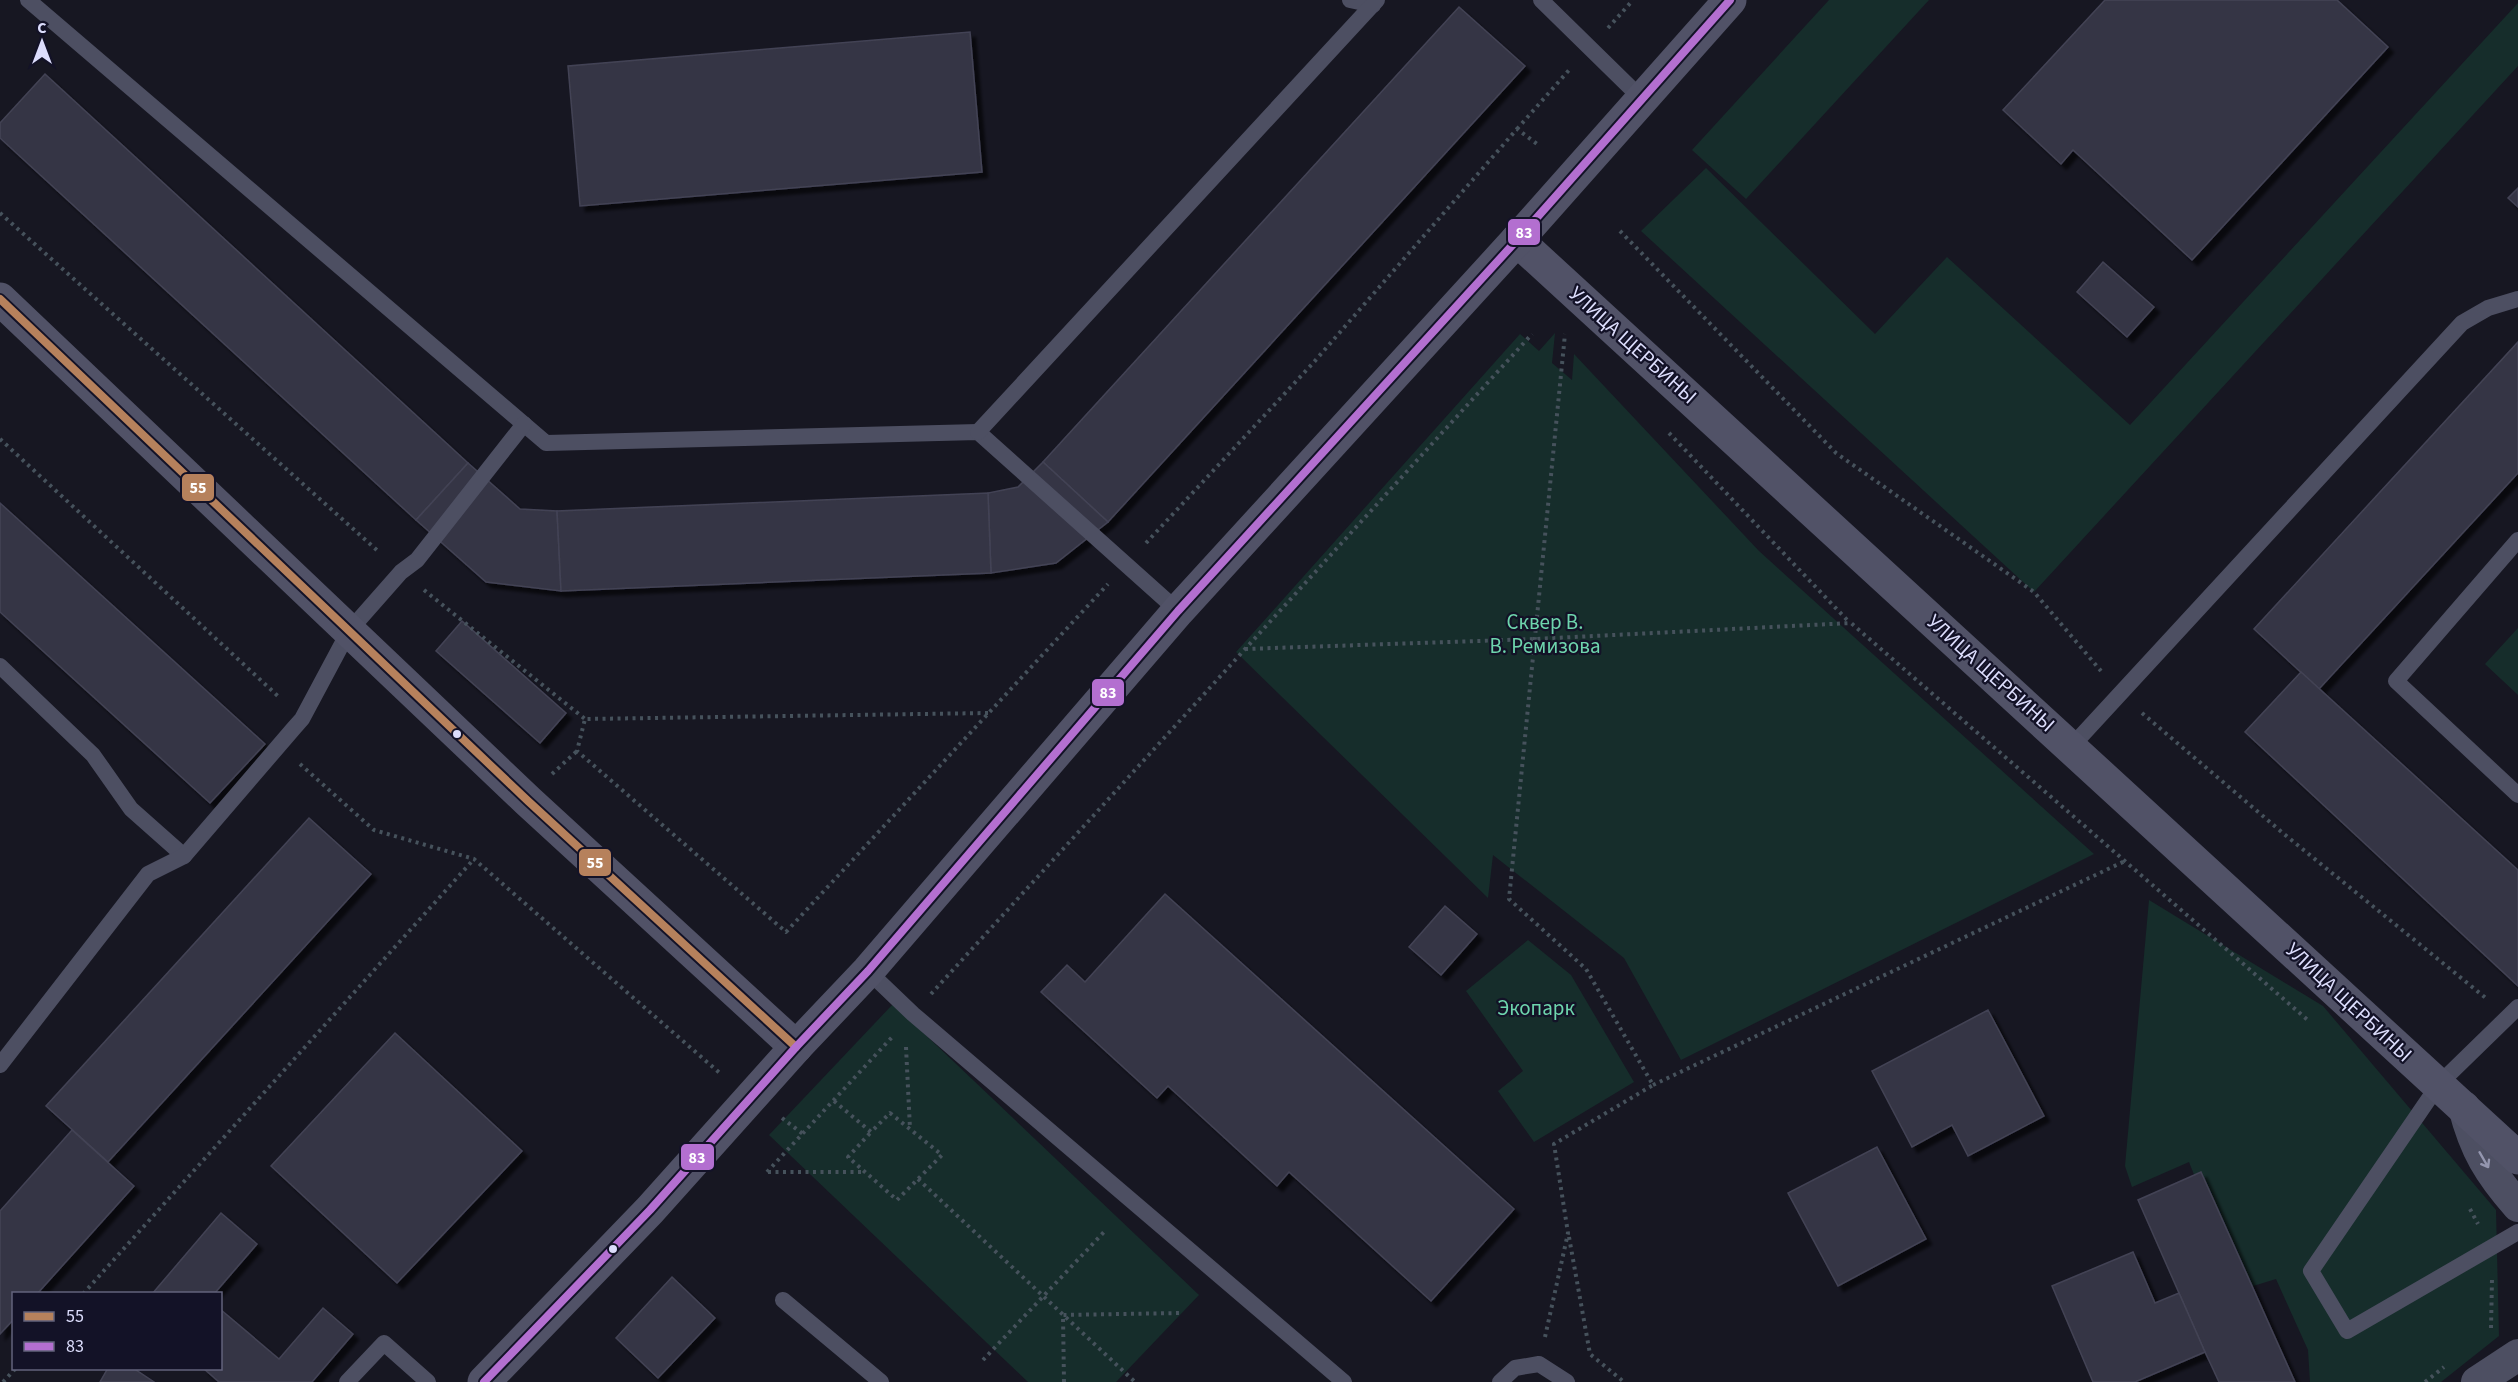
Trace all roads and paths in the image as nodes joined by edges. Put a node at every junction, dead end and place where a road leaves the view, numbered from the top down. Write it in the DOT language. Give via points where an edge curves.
graph roads {
  1 [pos="28,0"];
  2 [pos="1350,0"];
  3 [pos="1541,0"];
  4 [pos="1730,0"];
  5 [pos="1375,3"];
  6 [pos="1642,99"];
  7 [pos="1537,144"];
  8 [pos="0,213"];
  9 [pos="1620,231"];
  10 [pos="1517,240"];
  11 [pos="0,299"];
  12 [pos="2518,299"];
  13 [pos="1532,334"];
  14 [pos="1574,334"];
  15 [pos="524,424"];
  16 [pos="1664,428"];
  17 [pos="978,432"];
  18 [pos="0,439"];
  19 [pos="2518,540"];
  20 [pos="1126,564"];
  21 [pos="401,572"];
  22 [pos="1178,611"];
  23 [pos="1851,623"];
  24 [pos="349,631"];
  25 [pos="1535,639"];
  26 [pos="1245,649"];
  27 [pos="0,666"];
  28 [pos="2120,694"];
  29 [pos="988,713"];
  30 [pos="302,719"];
  31 [pos="585,719"];
  32 [pos="2071,747"];
  33 [pos="577,751"];
  34 [pos="298,761"];
  35 [pos="550,777"];
  36 [pos="2518,795"];
  37 [pos="184,856"];
  38 [pos="474,859"];
  39 [pos="2125,861"];
  40 [pos="868,971"];
  41 [pos="2513,1011"];
  42 [pos="909,1019"];
  43 [pos="2311,1022"];
  44 [pos="796,1047"];
  45 [pos="0,1065"];
  46 [pos="2439,1084"];
  47 [pos="1653,1085"];
  48 [pos="751,1096"];
  49 [pos="834,1101"];
  50 [pos="2464,1107"];
  51 [pos="910,1130"];
  52 [pos="871,1132"];
  53 [pos="803,1134"];
  54 [pos="2518,1158"];
  55 [pos="865,1172"];
  56 [pos="918,1179"];
  57 [pos="2469,1206"];
  58 [pos="2518,1206"];
  59 [pos="1106,1231"];
  60 [pos="2518,1232"];
  61 [pos="1568,1233"];
  62 [pos="2491,1247"];
  63 [pos="84,1292"];
  64 [pos="1043,1296"];
  65 [pos="783,1300"];
  66 [pos="1179,1313"];
  67 [pos="1063,1315"];
  68 [pos="2485,1333"];
  69 [pos="2518,1355"];
  70 [pos="983,1360"];
  71 [pos="2451,1361"];
  72 [pos="1539,1364"];
  73 [pos="14,1370"];
  74 [pos="3,1382"];
  75 [pos="347,1382"];
  76 [pos="428,1382"];
  77 [pos="484,1382"];
  78 [pos="881,1382"];
  79 [pos="1064,1382"];
  80 [pos="1135,1382"];
  81 [pos="1344,1382"];
  82 [pos="1500,1382"];
  83 [pos="1567,1382"];
  84 [pos="1624,1382"];
  85 [pos="2425,1382"];
  86 [pos="2477,1382"];
  1 -- 15 [label="lane"];
  2 -- 5 [label="lane"];
  3 -- 6 [label="lane"];
  4 -- 6 [label="street"];
  5 -- 17 [label="lane"];
  6 -- 10 [label="street"];
  7 -- 20 [label="path" via="1517,129 1314,362"];
  8 -- 21 [label="path"];
  9 -- 28 [label="path" via="1836,453 2034,592"];
  10 -- 22 [label="street"];
  10 -- 32 [label="street, УЛИЦА ЩЕРБИНЫ"];
  11 -- 24 [label="street"];
  12 -- 28 [label="lane" via="2488,308 2462,323"];
  13 -- 26 [label="path"];
  14 -- 25 [label="path" via="1566,326"];
  15 -- 17 [label="lane" via="546,443"];
  15 -- 21 [label="lane" via="417,560"];
  16 -- 23 [label="path"];
  17 -- 20 [label="lane"];
  18 -- 30 [label="path"];
  19 -- 36 [label="lane" via="2396,681"];
  20 -- 22 [label="lane"];
  20 -- 29 [label="path"];
  21 -- 24 [label="lane"];
  21 -- 31 [label="path"];
  22 -- 40 [label="street"];
  23 -- 25 [label="path"];
  23 -- 39 [label="path"];
  24 -- 30 [label="lane"];
  24 -- 44 [label="street"];
  25 -- 26 [label="path"];
  25 -- 47 [label="path" via="1509,898 1586,969"];
  26 -- 42 [label="path"];
  27 -- 37 [label="lane" via="93,755 131,808"];
  28 -- 32 [label="lane"];
  28 -- 41 [label="path" via="2284,834"];
  29 -- 31 [label="path"];
  29 -- 33 [label="path" via="786,932"];
  30 -- 37 [label="lane"];
  31 -- 33 [label="path"];
  32 -- 46 [label="street, УЛИЦА ЩЕРБИНЫ"];
  33 -- 35 [label="path"];
  34 -- 38 [label="path" via="374,830"];
  37 -- 45 [label="lane" via="148,874"];
  38 -- 48 [label="path" via="713,1069"];
  38 -- 63 [label="path"];
  39 -- 43 [label="path"];
  39 -- 47 [label="path"];
  40 -- 42 [label="lane"];
  40 -- 44 [label="street"];
  41 -- 46 [label="lane"];
  42 -- 49 [label="path"];
  42 -- 51 [label="path"];
  42 -- 81 [label="lane"];
  44 -- 48 [label="street"];
  46 -- 50 [label="street, УЛИЦА ЩЕРБИНЫ"];
  46 -- 62 [label="lane" via="2311,1271 2347,1331"];
  47 -- 61 [label="path" via="1554,1144"];
  48 -- 53 [label="path"];
  48 -- 77 [label="street" via="650,1210"];
  49 -- 52 [label="path"];
  49 -- 53 [label="path"];
  50 -- 54 [label="street, УЛИЦА ЩЕРБИНЫ"];
  50 -- 58 [label="street, one-way" via="2473,1140 2496,1180"];
  51 -- 52 [label="path" via="890,1113"];
  51 -- 56 [label="path" via="942,1155"];
  52 -- 55 [label="path" via="848,1157"];
  53 -- 55 [label="path" via="767,1172"];
  55 -- 56 [label="path" via="897,1200"];
  56 -- 64 [label="path"];
  57 -- 62 [label="path"];
  59 -- 64 [label="path"];
  60 -- 62 [label="lane"];
  61 -- 72 [label="path"];
  61 -- 84 [label="path" via="1590,1354"];
  62 -- 68 [label="path" via="2493,1326"];
  64 -- 67 [label="path"];
  64 -- 70 [label="path"];
  65 -- 78 [label="lane"];
  66 -- 67 [label="path"];
  67 -- 79 [label="path"];
  67 -- 80 [label="path"];
  69 -- 86 [label="street"];
  71 -- 85 [label="path"];
  72 -- 82 [label="lane" via="1515,1368"];
  72 -- 83 [label="lane"];
  73 -- 74 [label="path"];
  75 -- 76 [label="lane" via="384,1343"];
}
